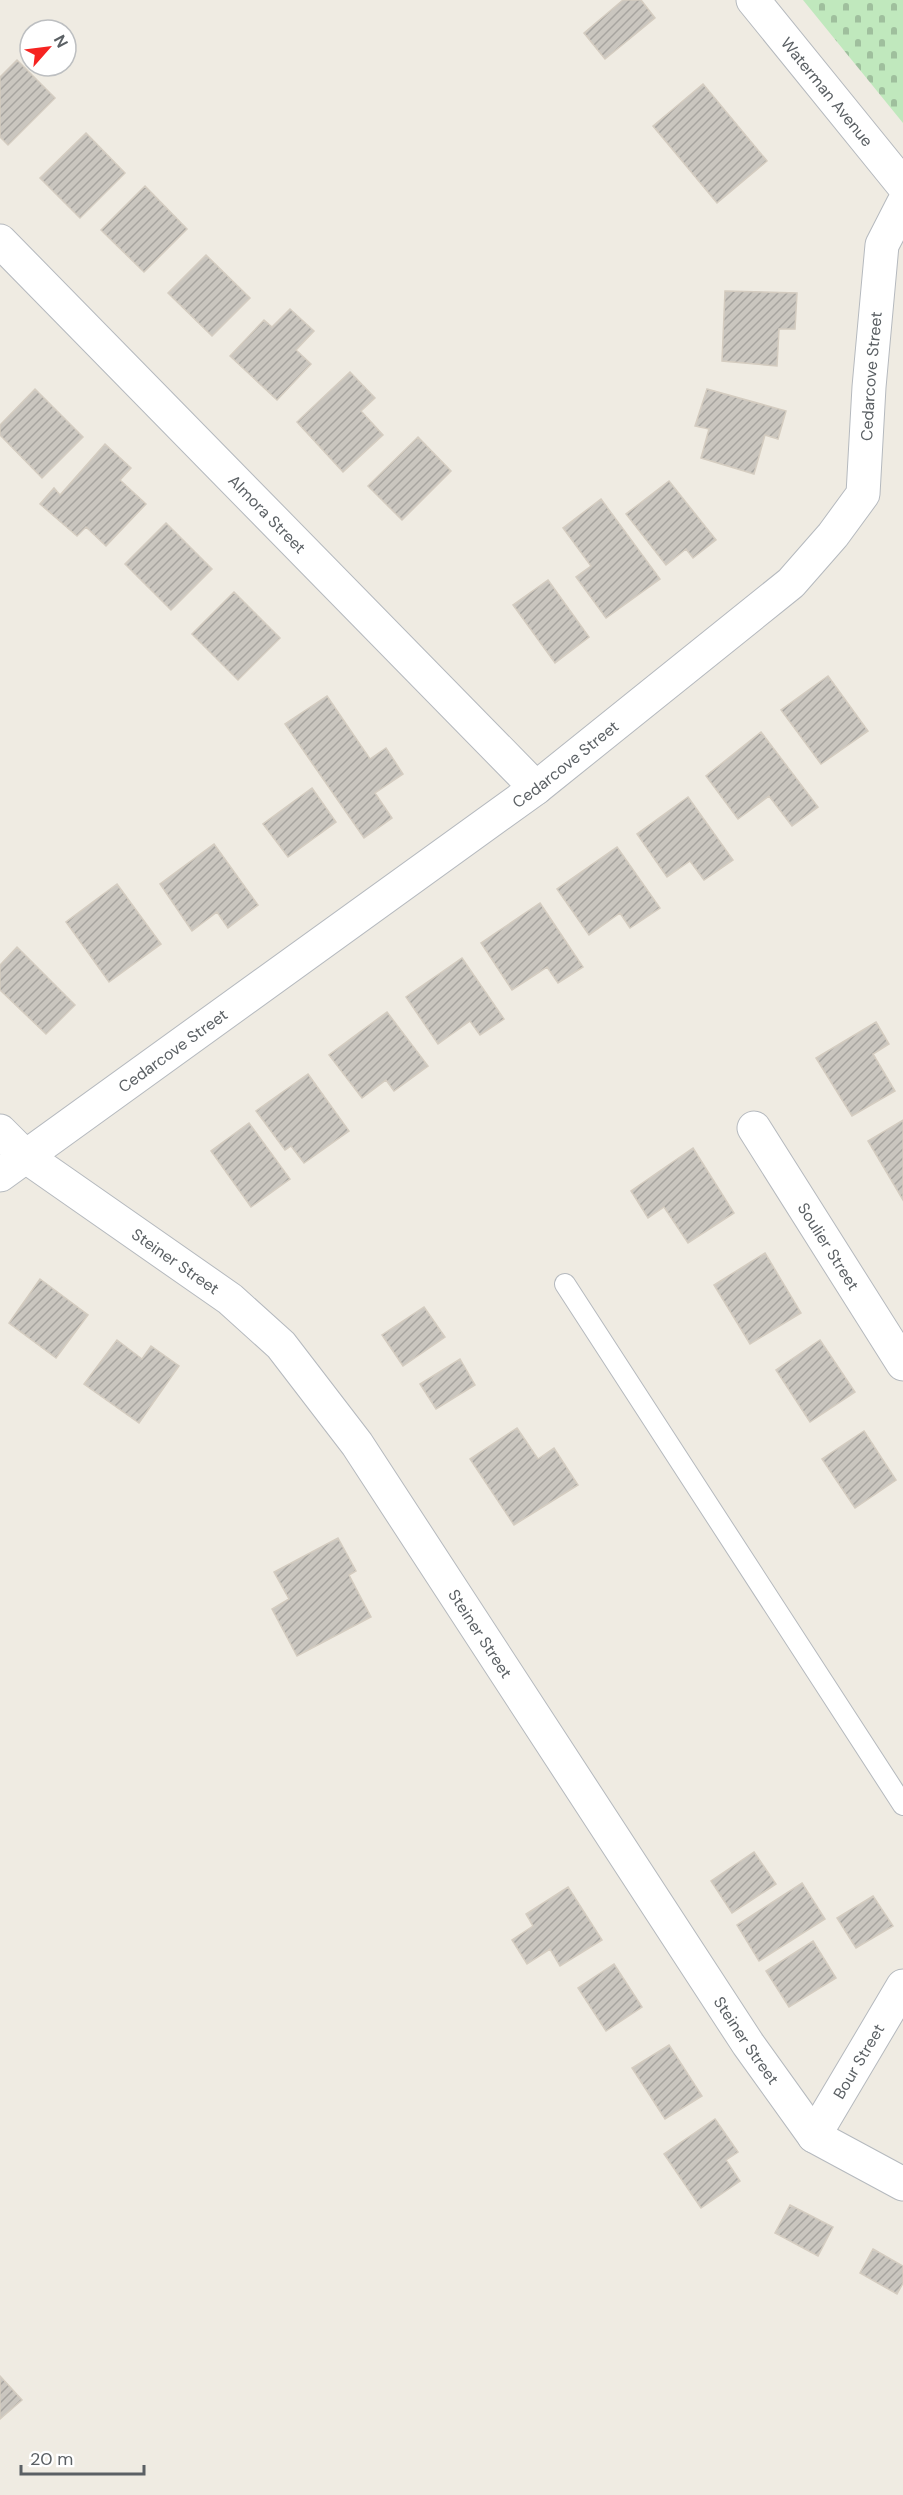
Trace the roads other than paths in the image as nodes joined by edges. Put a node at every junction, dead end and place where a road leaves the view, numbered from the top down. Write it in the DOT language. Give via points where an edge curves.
graph roads {
  1 [pos="753,0"];
  2 [pos="903,185"];
  3 [pos="903,204"];
  4 [pos="0,241"];
  5 [pos="536,788"];
  6 [pos="754,1128"];
  7 [pos="0,1131"];
  8 [pos="13,1166"];
  9 [pos="565,1284"];
  10 [pos="903,1364"];
  11 [pos="903,1805"];
  12 [pos="903,1986"];
  13 [pos="814,2136"];
  14 [pos="903,2184"];
  1 -- 2 [label="street, Waterman Avenue"];
  3 -- 5 [label="street, Cedarcove Street" via="882,245 868,387 863,494 791,583"];
  4 -- 5 [label="street, Almora Street"];
  5 -- 8 [label="street, Cedarcove Street"];
  6 -- 10 [label="street, Soulier Street"];
  7 -- 8 [label="street, Steiner Street"];
  8 -- 13 [label="street, Steiner Street" via="230,1299 281,1344 357,1444 748,2044"];
  9 -- 11 [label="lane"];
  12 -- 13 [label="street, Bour Street"];
  13 -- 14 [label="street, Steiner Street"];
}
